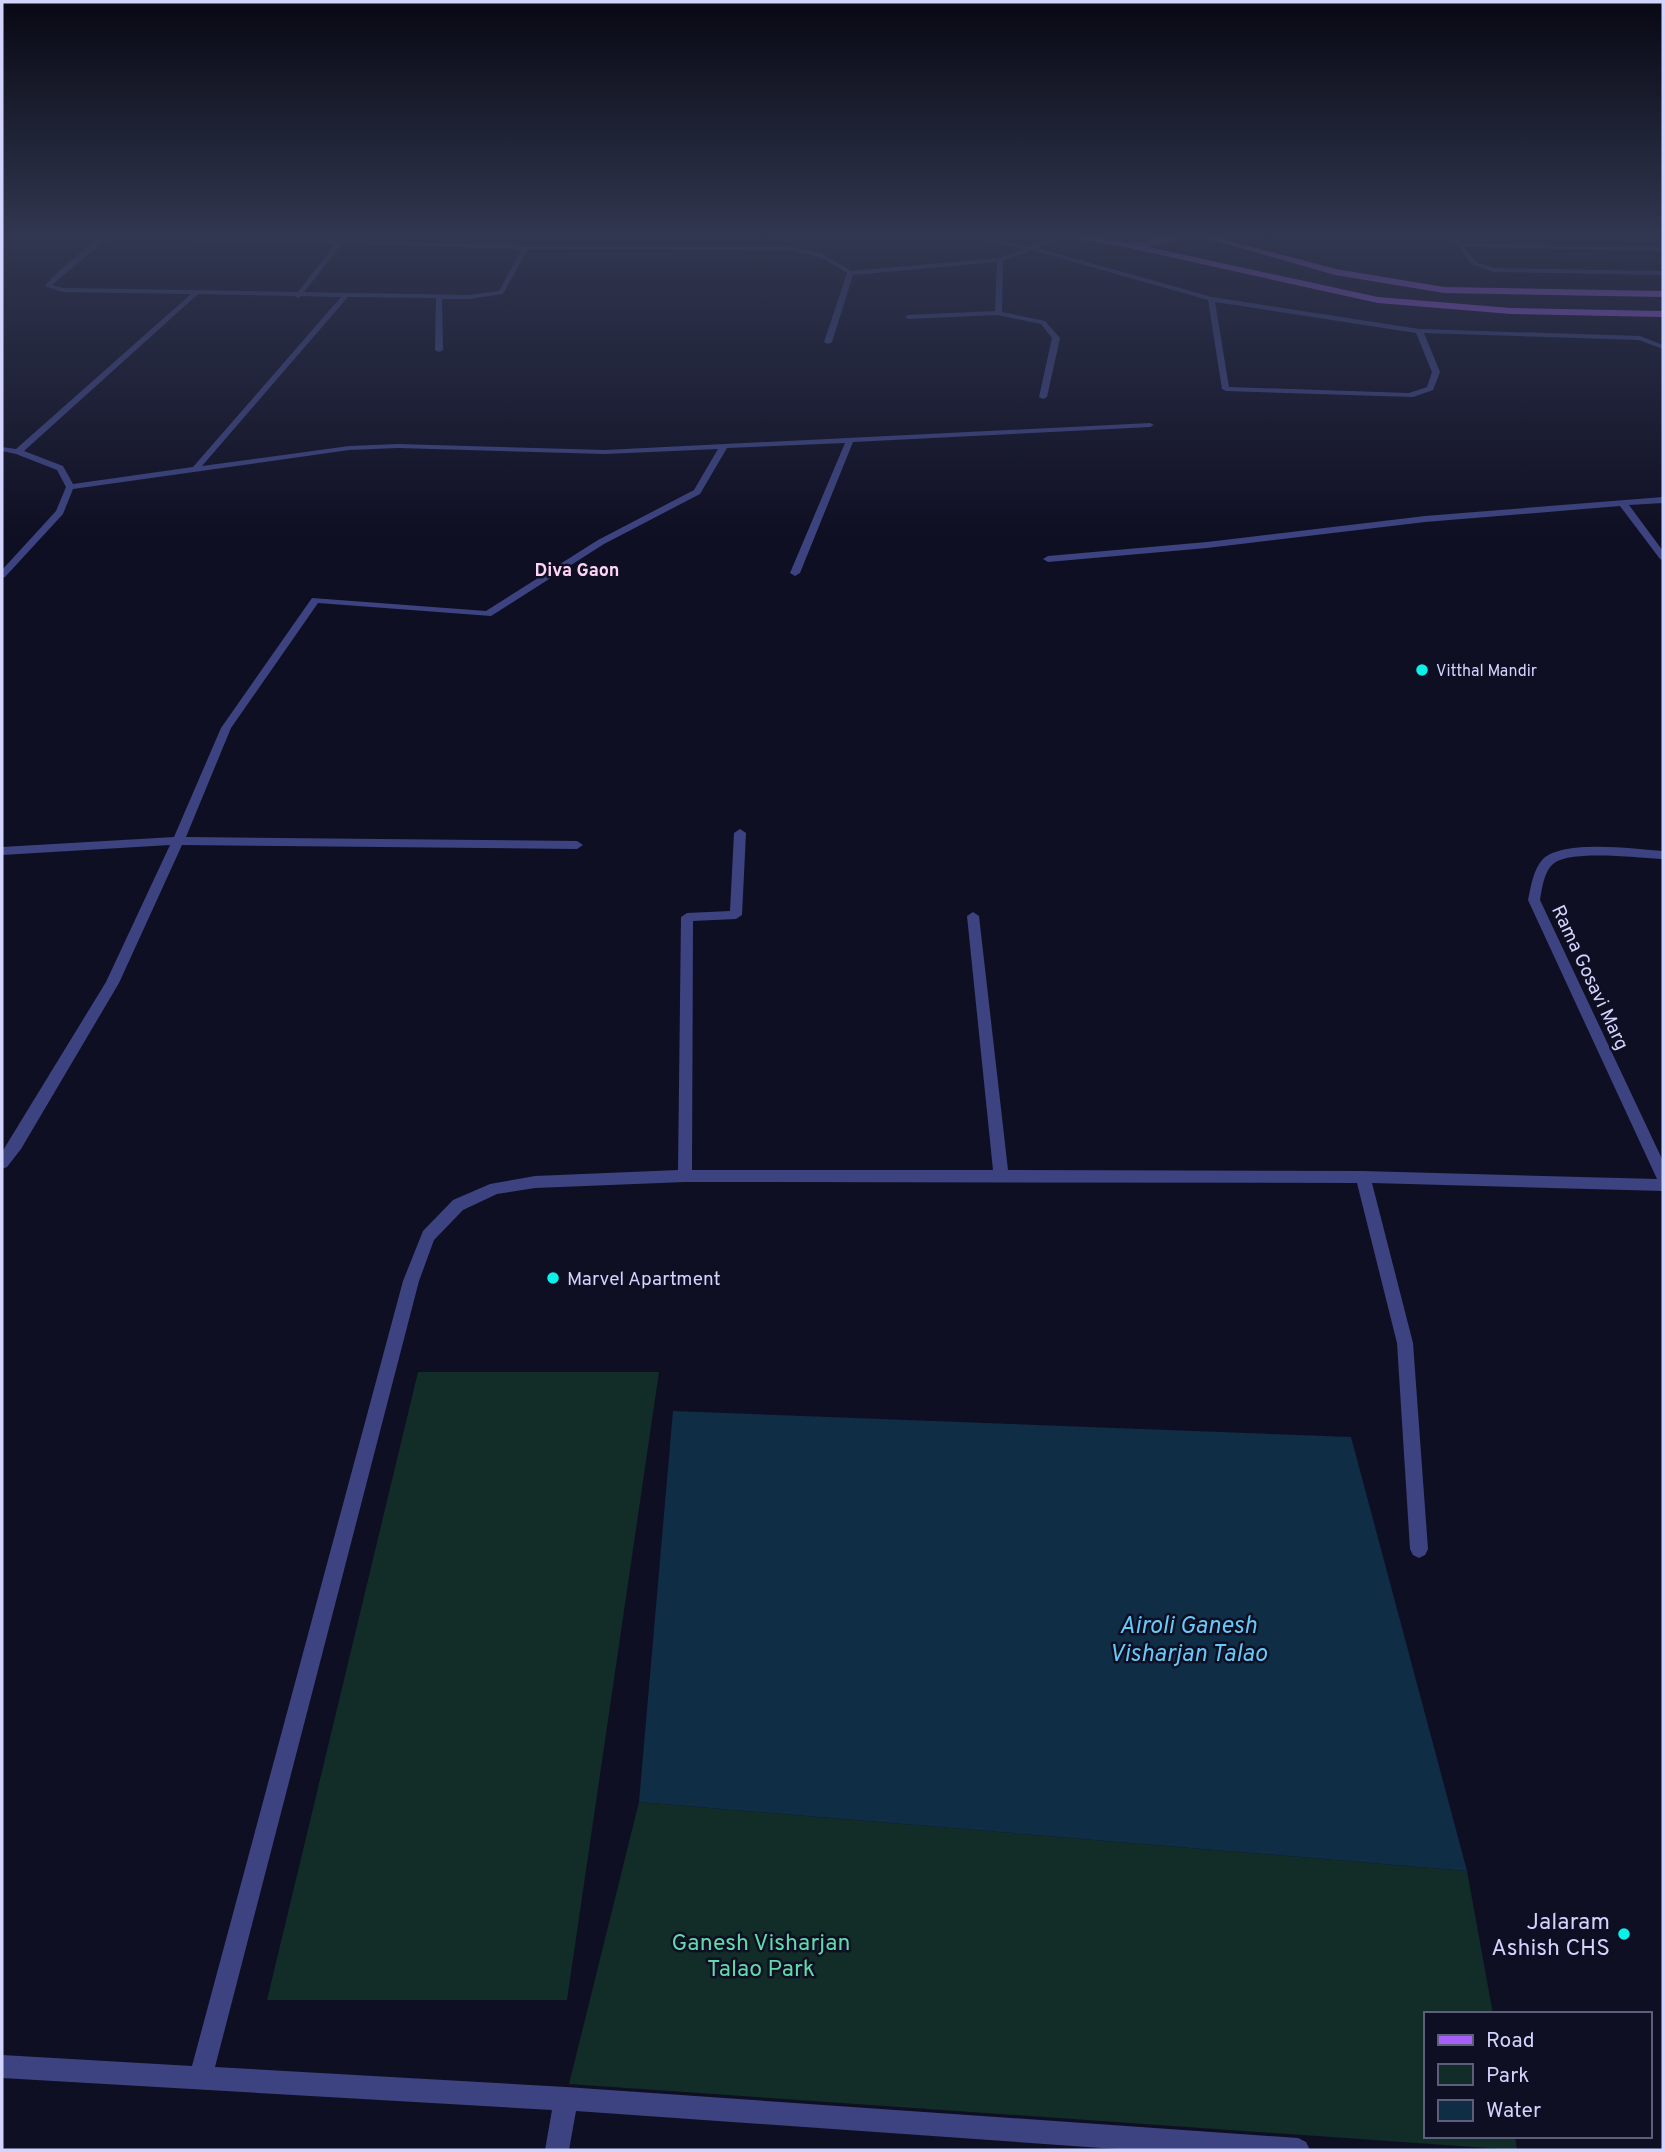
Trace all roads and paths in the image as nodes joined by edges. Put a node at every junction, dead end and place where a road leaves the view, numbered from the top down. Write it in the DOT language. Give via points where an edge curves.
graph roads {
  1 [pos="149,335"];
  2 [pos="311,335"];
  3 [pos="439,335"];
  4 [pos="830,335"];
  5 [pos="1054,335"];
  6 [pos="1217,335"];
  7 [pos="1421,335"];
  8 [pos="1559,335"];
  9 [pos="828,342"];
  10 [pos="1663,347"];
  11 [pos="439,350"];
  12 [pos="1043,397"];
  13 [pos="1150,425"];
  14 [pos="850,440"];
  15 [pos="724,446"];
  16 [pos="2,449"];
  17 [pos="18,452"];
  18 [pos="197,467"];
  19 [pos="70,487"];
  20 [pos="1663,500"];
  21 [pos="1623,504"];
  22 [pos="1663,558"];
  23 [pos="1048,559"];
  24 [pos="795,573"];
  25 [pos="2,575"];
  26 [pos="740,833"];
  27 [pos="178,841"];
  28 [pos="577,845"];
  29 [pos="2,851"];
  30 [pos="1663,855"];
  31 [pos="973,916"];
  32 [pos="2,1163"];
  33 [pos="685,1176"];
  34 [pos="1663,1176"];
  35 [pos="1001,1177"];
  36 [pos="1363,1177"];
  37 [pos="1663,1185"];
  38 [pos="1419,1549"];
  39 [pos="2,2067"];
  40 [pos="201,2076"];
  41 [pos="566,2099"];
  42 [pos="557,2150"];
  43 [pos="1298,2150"];
  1 -- 17 [label="street"];
  2 -- 18 [label="street"];
  3 -- 11 [label="street"];
  4 -- 9 [label="street"];
  5 -- 12 [label="street"];
  6 -- 7 [label="street" via="1226,389 1410,395 1430,388 1436,372"];
  8 -- 10 [label="street" via="1640,338"];
  13 -- 14 [label="street"];
  14 -- 15 [label="street"];
  14 -- 24 [label="street"];
  15 -- 18 [label="street" via="605,452 398,446 292,453"];
  15 -- 27 [label="street" via="697,492 601,542 488,614 315,600 226,727"];
  16 -- 17 [label="street"];
  17 -- 19 [label="street" via="60,468"];
  18 -- 19 [label="street"];
  19 -- 25 [label="street" via="60,512"];
  20 -- 21 [label="street"];
  21 -- 22 [label="street"];
  21 -- 23 [label="street" via="1425,519"];
  26 -- 33 [label="street" via="736,915 687,917"];
  27 -- 28 [label="street"];
  27 -- 29 [label="street"];
  27 -- 32 [label="street" via="112,983"];
  30 -- 34 [label="street, Rama Gosavi Marg" via="1588,852 1554,857 1541,871 1534,900"];
  31 -- 35 [label="street"];
  33 -- 35 [label="street"];
  33 -- 40 [label="street" via="495,1188 458,1205 428,1236 411,1280"];
  35 -- 36 [label="street"];
  36 -- 37 [label="street"];
  36 -- 38 [label="street" via="1405,1343"];
  39 -- 40 [label="street"];
  40 -- 41 [label="street"];
  41 -- 42 [label="street"];
  41 -- 43 [label="street"];
}
